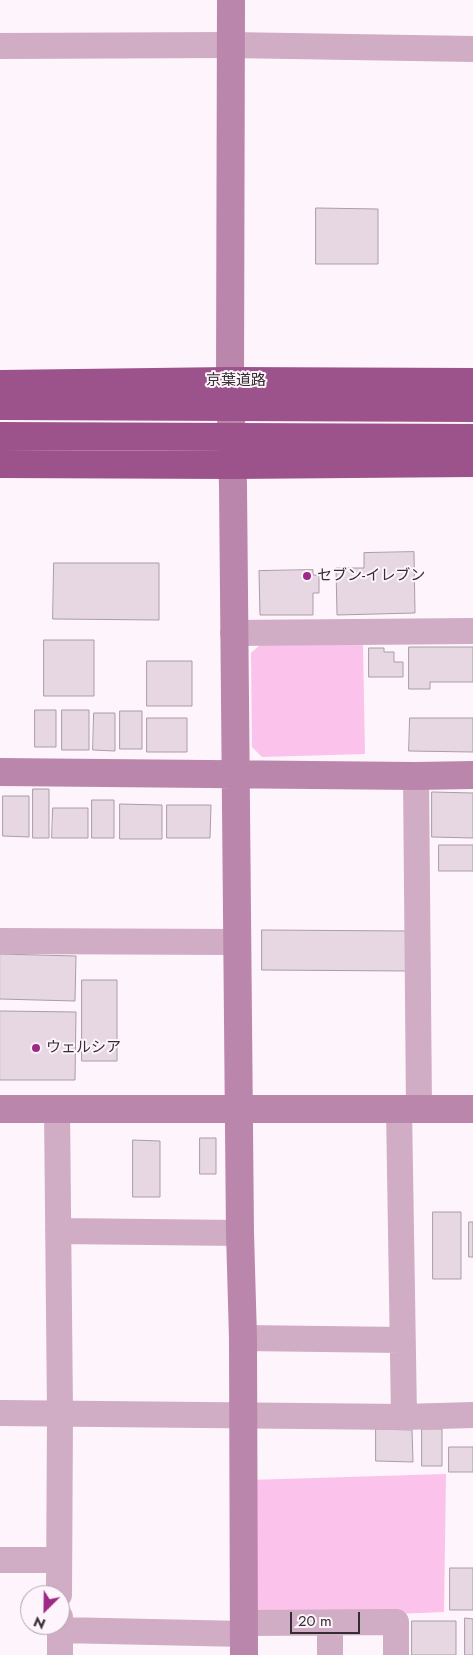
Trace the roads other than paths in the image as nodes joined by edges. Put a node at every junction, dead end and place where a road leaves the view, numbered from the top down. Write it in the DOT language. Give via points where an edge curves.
graph roads {
  1 [pos="231,0"];
  2 [pos="230,45"];
  3 [pos="0,46"];
  4 [pos="473,49"];
  5 [pos="230,381"];
  6 [pos="473,382"];
  7 [pos="0,384"];
  8 [pos="0,406"];
  9 [pos="473,408"];
  10 [pos="0,436"];
  11 [pos="473,438"];
  12 [pos="473,463"];
  13 [pos="0,464"];
  14 [pos="232,465"];
  15 [pos="473,631"];
  16 [pos="233,634"];
  17 [pos="0,772"];
  18 [pos="236,774"];
  19 [pos="473,775"];
  20 [pos="416,776"];
  21 [pos="0,940"];
  22 [pos="237,942"];
  23 [pos="409,1108"];
  24 [pos="0,1109"];
  25 [pos="57,1109"];
  26 [pos="240,1109"];
  27 [pos="473,1109"];
  28 [pos="58,1231"];
  29 [pos="240,1233"];
  30 [pos="243,1338"];
  31 [pos="402,1340"];
  32 [pos="0,1413"];
  33 [pos="60,1413"];
  34 [pos="473,1415"];
  35 [pos="242,1416"];
  36 [pos="404,1416"];
  37 [pos="0,1560"];
  38 [pos="58,1560"];
  39 [pos="59,1585"];
  40 [pos="330,1624"];
  41 [pos="70,1634"];
  42 [pos="244,1637"];
  43 [pos="330,1655"];
  44 [pos="396,1655"];
  1 -- 2 [label="street"];
  2 -- 3 [label="street"];
  2 -- 4 [label="street"];
  2 -- 5 [label="street"];
  5 -- 6 [label="highway, 京葉道路"];
  5 -- 7 [label="highway, 京葉道路"];
  5 -- 14 [label="street"];
  8 -- 9 [label="highway, 京葉道路, bridge"];
  10 -- 11 [label="highway, bridge"];
  12 -- 14 [label="highway"];
  13 -- 14 [label="highway"];
  14 -- 16 [label="street"];
  15 -- 16 [label="street"];
  16 -- 18 [label="street"];
  17 -- 18 [label="street"];
  18 -- 20 [label="street"];
  18 -- 22 [label="street"];
  19 -- 20 [label="street"];
  20 -- 23 [label="street"];
  21 -- 22 [label="street"];
  22 -- 26 [label="street"];
  23 -- 26 [label="street"];
  23 -- 27 [label="street"];
  23 -- 31 [label="street"];
  24 -- 25 [label="street"];
  25 -- 26 [label="street"];
  25 -- 28 [label="street"];
  26 -- 29 [label="street"];
  28 -- 29 [label="street"];
  28 -- 33 [label="street"];
  29 -- 30 [label="street"];
  30 -- 31 [label="street"];
  30 -- 35 [label="street"];
  31 -- 36 [label="street"];
  32 -- 33 [label="street"];
  33 -- 35 [label="street"];
  33 -- 38 [label="street"];
  34 -- 36 [label="street"];
  35 -- 36 [label="street"];
  35 -- 42 [label="street"];
  37 -- 38 [label="street"];
  38 -- 39 [label="street"];
  40 -- 42 [label="street"];
  40 -- 43 [label="street"];
  40 -- 44 [label="street" via="396,1622"];
  41 -- 42 [label="street"];
}
